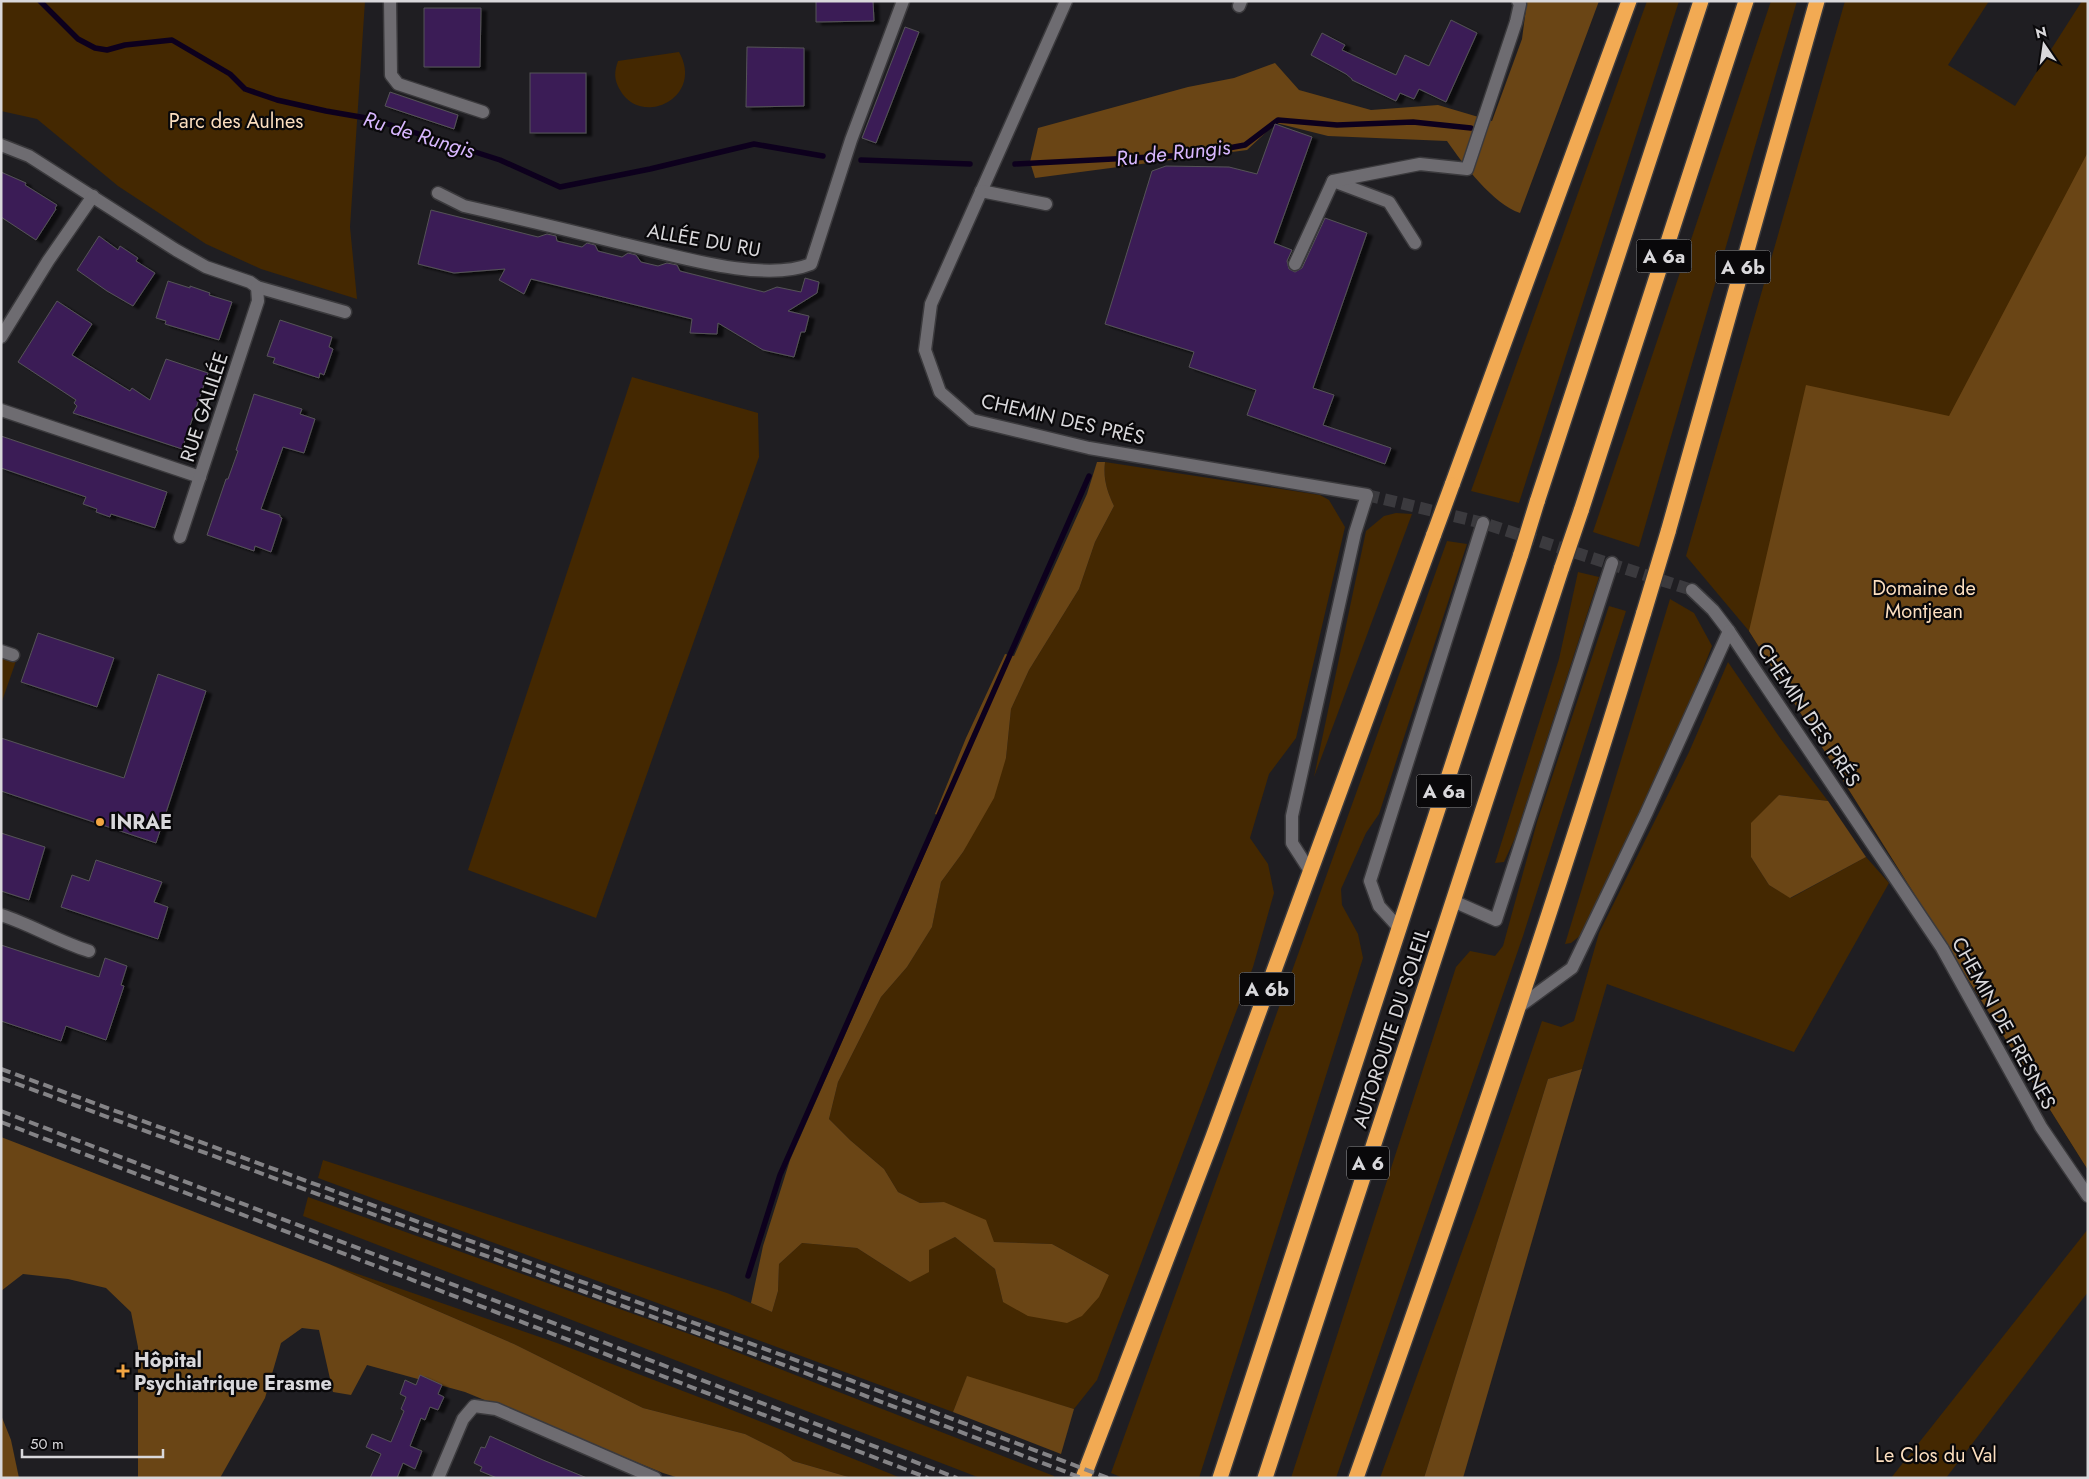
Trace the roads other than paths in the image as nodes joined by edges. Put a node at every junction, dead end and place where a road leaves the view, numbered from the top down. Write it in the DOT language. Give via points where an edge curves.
graph roads {
  1 [pos="390,1"];
  2 [pos="903,1"];
  3 [pos="1066,1"];
  4 [pos="1518,1"];
  5 [pos="1629,1"];
  6 [pos="1702,1"];
  7 [pos="1746,1"];
  8 [pos="1817,1"];
  9 [pos="483,112"];
  10 [pos="1,145"];
  11 [pos="1333,181"];
  12 [pos="981,191"];
  13 [pos="438,193"];
  14 [pos="93,196"];
  15 [pos="1046,204"];
  16 [pos="1415,244"];
  17 [pos="1295,264"];
  18 [pos="257,288"];
  19 [pos="345,312"];
  20 [pos="1,337"];
  21 [pos="1,410"];
  22 [pos="200,477"];
  23 [pos="1483,522"];
  24 [pos="180,537"];
  25 [pos="1612,563"];
  26 [pos="1692,590"];
  27 [pos="1729,631"];
  28 [pos="1470,848"];
  29 [pos="1889,867"];
  30 [pos="1310,871"];
  31 [pos="1453,901"];
  32 [pos="1,915"];
  33 [pos="1400,929"];
  34 [pos="89,951"];
  35 [pos="1520,1006"];
  36 [pos="1367,1028"];
  37 [pos="2088,1196"];
  38 [pos="438,1478"];
  39 [pos="655,1478"];
  40 [pos="1083,1478"];
  41 [pos="1220,1478"];
  42 [pos="1265,1478"];
  43 [pos="1356,1478"];
  1 -- 9 [label="street" via="390,75 398,84"];
  2 -- 13 [label="street, ALLÉE DU RU" via="851,140 811,264 800,269 772,271 692,260 464,206"];
  3 -- 12 [label="street, CHEMIN DES PRÉS"];
  4 -- 11 [label="street" via="1516,22 1467,169 1420,164"];
  5 -- 30 [label="highway, A 6b, bridge"];
  6 -- 33 [label="highway, A 6a, bridge"];
  7 -- 28 [label="highway, A 6a, bridge"];
  8 -- 35 [label="highway, A 6b, bridge" via="1668,532 1592,786"];
  10 -- 14 [label="street" via="29,156"];
  11 -- 16 [label="street" via="1389,202"];
  11 -- 17 [label="street"];
  12 -- 15 [label="street"];
  12 -- 30 [label="street, CHEMIN DES PRÉS" via="931,304 924,350 940,392 972,420 1089,448 1367,494 1355,533 1292,816 1292,843"];
  14 -- 18 [label="street" via="206,267 250,282"];
  14 -- 20 [label="street"];
  18 -- 19 [label="street"];
  18 -- 22 [label="street, RUE GALILÉE" via="258,301"];
  21 -- 22 [label="street"];
  22 -- 24 [label="street, RUE GALILÉE"];
  23 -- 33 [label="street" via="1370,881 1380,906"];
  25 -- 31 [label="street" via="1496,920"];
  26 -- 27 [label="street, CHEMIN DES PRÉS" via="1714,610"];
  27 -- 29 [label="street, CHEMIN DES PRÉS"];
  27 -- 35 [label="street" via="1572,968"];
  28 -- 31 [label="highway, AUTOROUTE DU SOLEIL / A 6"];
  29 -- 37 [label="street, CHEMIN DE FRESNES" via="1942,948 2042,1127"];
  30 -- 40 [label="highway, A 6b"];
  31 -- 42 [label="highway, AUTOROUTE DU SOLEIL / A 6"];
  32 -- 34 [label="street"];
  33 -- 36 [label="highway, A 6a"];
  35 -- 43 [label="highway, A 6b"];
  36 -- 41 [label="highway, AUTOROUTE DU SOLEIL / A 6"];
  38 -- 39 [label="street" via="463,1419 474,1406 496,1409"];
}
